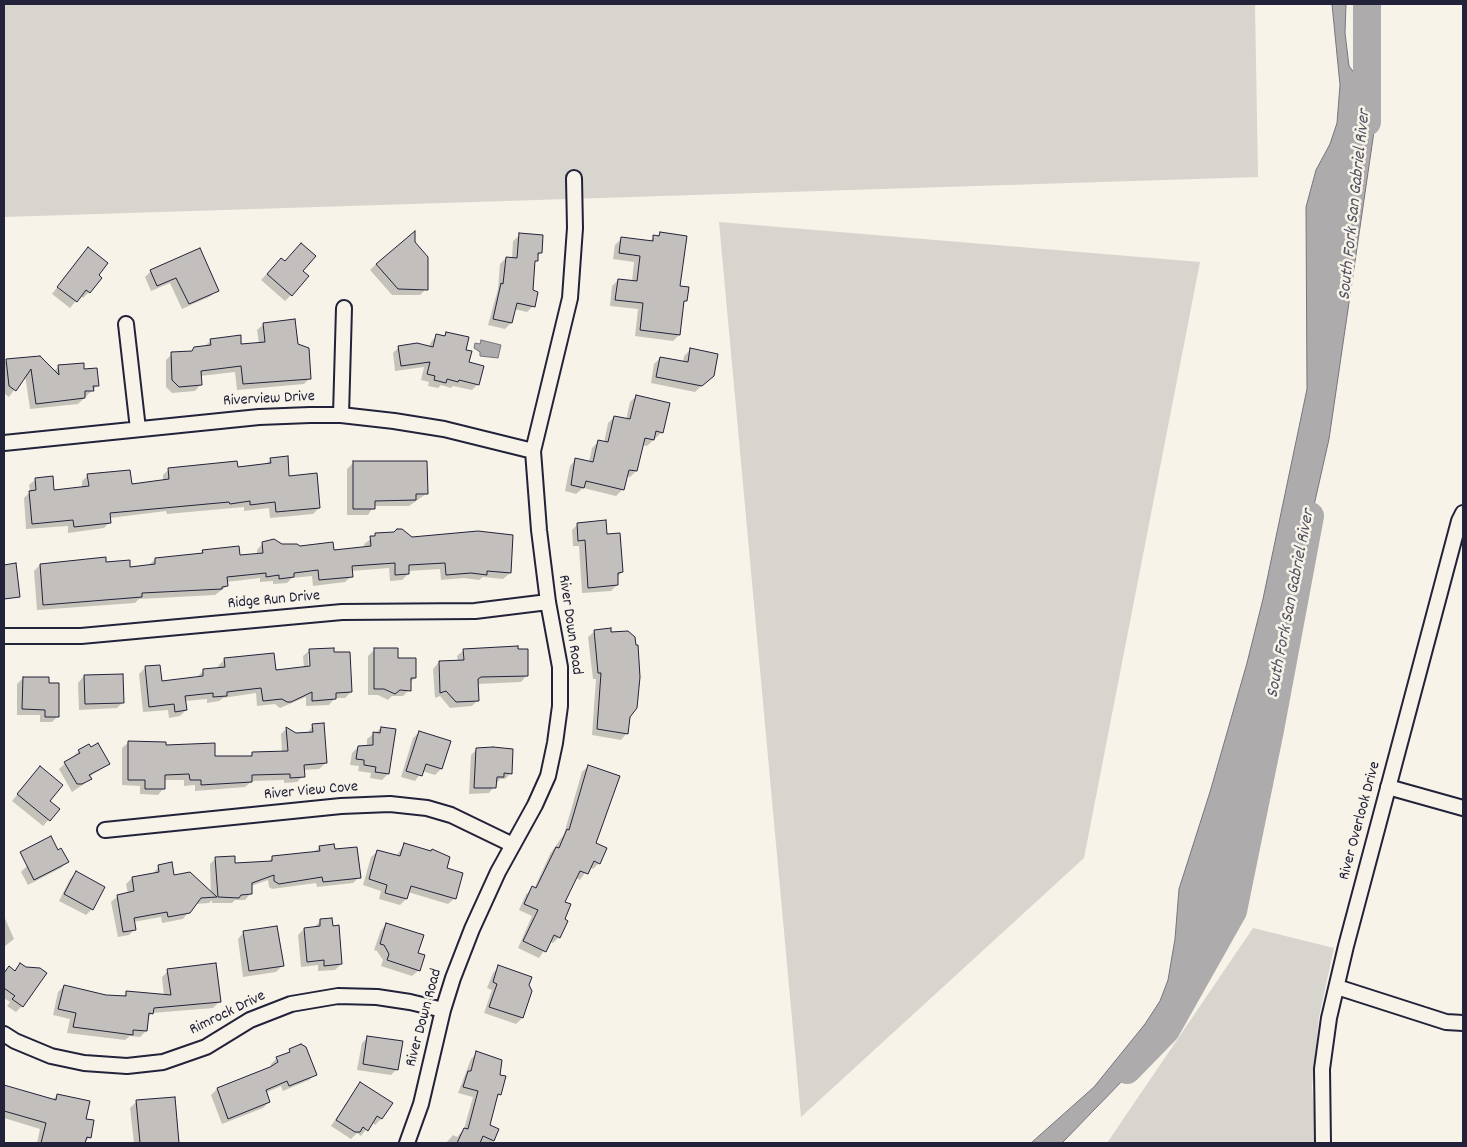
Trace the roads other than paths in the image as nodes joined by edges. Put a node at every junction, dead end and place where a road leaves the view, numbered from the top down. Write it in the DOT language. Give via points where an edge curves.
graph roads {
  1 [pos="574,178"];
  2 [pos="344,308"];
  3 [pos="126,324"];
  4 [pos="341,415"];
  5 [pos="138,429"];
  6 [pos="4,443"];
  7 [pos="533,451"];
  8 [pos="1462,519"];
  9 [pos="548,602"];
  10 [pos="4,636"];
  11 [pos="1388,787"];
  12 [pos="1463,808"];
  13 [pos="105,830"];
  14 [pos="513,845"];
  15 [pos="1337,987"];
  16 [pos="443,1010"];
  17 [pos="1463,1023"];
  18 [pos="4,1034"];
  19 [pos="407,1143"];
  20 [pos="1323,1143"];
  1 -- 7 [label="street, River Down Road" via="575,228 570,298"];
  2 -- 4 [label="street"];
  3 -- 5 [label="street"];
  4 -- 5 [label="street, Riverview Drive" via="259,417"];
  4 -- 7 [label="street, Riverview Drive" via="444,429"];
  5 -- 6 [label="street, Riverview Drive"];
  7 -- 9 [label="street, River Down Road"];
  8 -- 11 [label="street, River Overlook Drive"];
  9 -- 10 [label="street, Ridge Run Drive" via="475,611 342,612 81,636"];
  9 -- 14 [label="street, River Down Road" via="560,667 560,706 555,743 548,776"];
  11 -- 12 [label="street"];
  11 -- 15 [label="street, River Overlook Drive"];
  13 -- 14 [label="street, River View Cove" via="390,804 427,808 451,815"];
  14 -- 16 [label="street, River Down Road" via="472,928"];
  15 -- 17 [label="street" via="1446,1022"];
  15 -- 20 [label="street, River Overlook Drive" via="1322,1069"];
  16 -- 18 [label="street, Rimrock Drive" via="410,1002 348,996 291,1004 250,1020 206,1047 163,1062 127,1066 84,1063 51,1056"];
  16 -- 19 [label="street, River Down Road" via="421,1104"];
}
